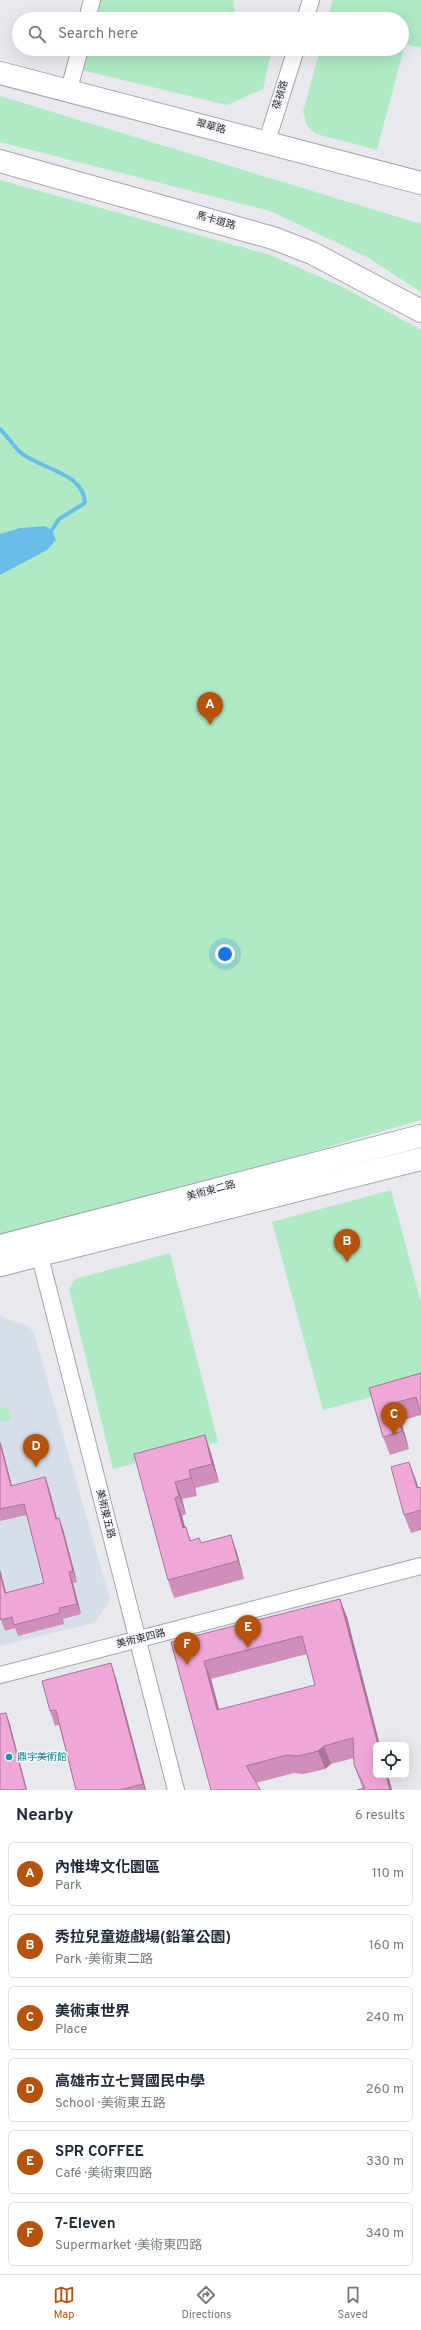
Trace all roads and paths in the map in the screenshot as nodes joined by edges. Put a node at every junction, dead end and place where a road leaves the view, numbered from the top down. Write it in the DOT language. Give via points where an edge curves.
graph roads {
  1 [pos="92,0"];
  2 [pos="311,0"];
  3 [pos="89,12"];
  4 [pos="307,12"];
  5 [pos="78,56"];
  6 [pos="294,56"];
  7 [pos="0,73"];
  8 [pos="68,93"];
  9 [pos="267,141"];
  10 [pos="0,161"];
  11 [pos="421,183"];
  12 [pos="421,311"];
  13 [pos="421,1136"];
  14 [pos="421,1159"];
  15 [pos="0,1246"];
  16 [pos="37,1246"];
  17 [pos="0,1265"];
  18 [pos="421,1566"];
  19 [pos="137,1640"];
  20 [pos="0,1675"];
  21 [pos="176,1790"];
  1 -- 3 [label="street"];
  2 -- 4 [label="street"];
  5 -- 8 [label="street"];
  6 -- 9 [label="street, 葆禎路"];
  7 -- 8 [label="street, 翠華路"];
  8 -- 9 [label="street, 翠華路"];
  9 -- 11 [label="street, 翠華路"];
  10 -- 12 [label="street, 馬卡道路" via="273,238 338,266"];
  13 -- 16 [label="street, 美術東二路"];
  14 -- 16 [label="street, 美術東二路"];
  15 -- 16 [label="street, 美術東二路"];
  16 -- 17 [label="street, 美術東二路"];
  16 -- 19 [label="street, 美術東五路"];
  18 -- 19 [label="street, 美術東四路"];
  19 -- 20 [label="street, 美術東四路"];
  19 -- 21 [label="street, 美術東五路"];
}
